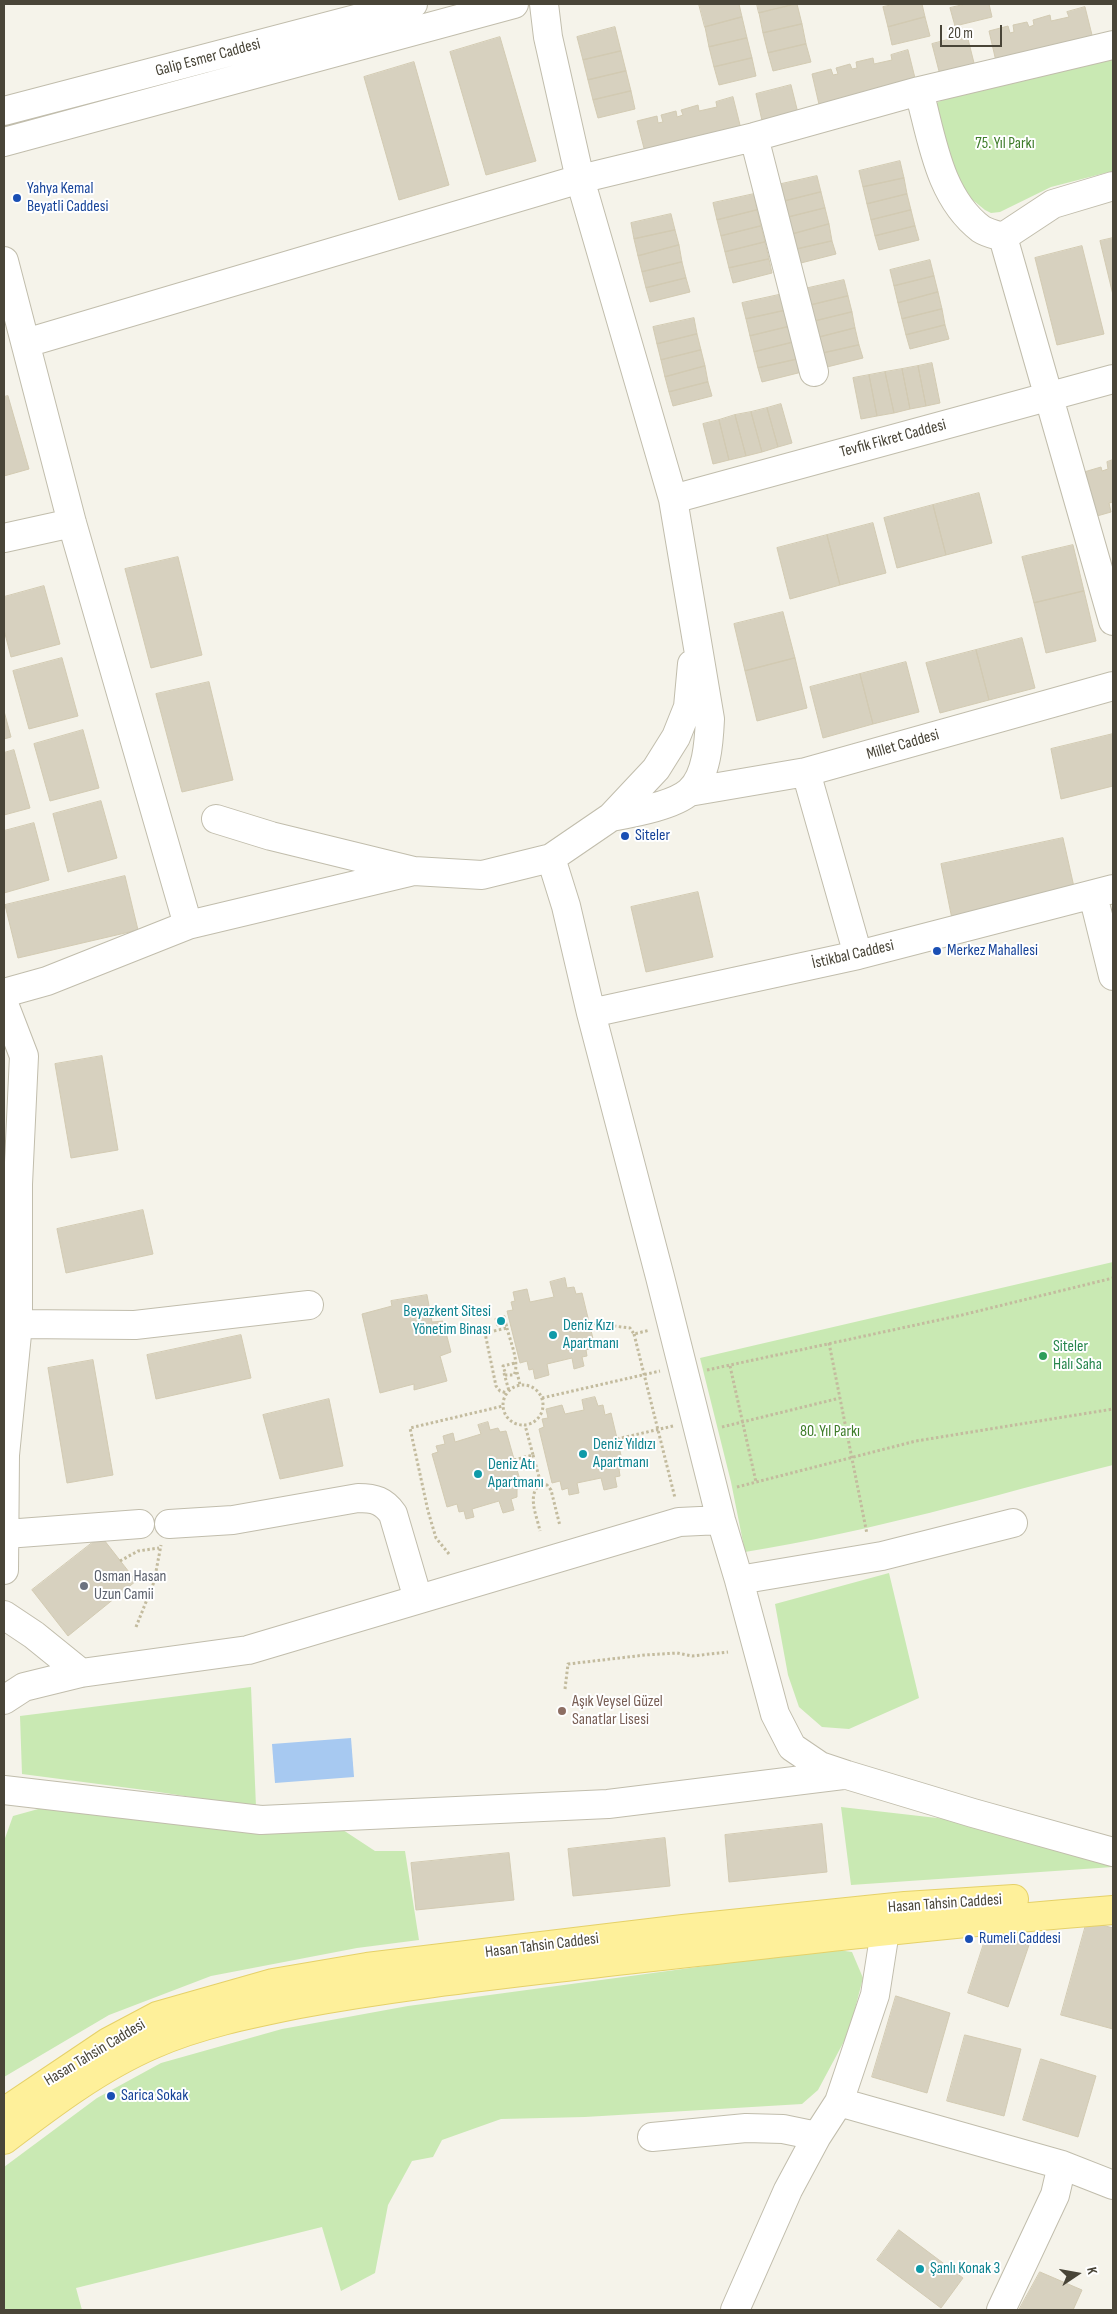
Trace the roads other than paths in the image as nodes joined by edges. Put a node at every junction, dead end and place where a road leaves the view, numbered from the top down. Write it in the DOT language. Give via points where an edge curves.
graph roads {
  1 [pos="413,4"];
  2 [pos="514,4"];
  3 [pos="544,4"];
  4 [pos="1113,45"];
  5 [pos="918,91"];
  6 [pos="4,111"];
  7 [pos="754,137"];
  8 [pos="4,142"];
  9 [pos="580,179"];
  10 [pos="1113,186"];
  11 [pos="1003,238"];
  12 [pos="4,261"];
  13 [pos="26,343"];
  14 [pos="814,372"];
  15 [pos="1113,379"];
  16 [pos="1048,396"];
  17 [pos="673,499"];
  18 [pos="72,523"];
  19 [pos="4,538"];
  20 [pos="695,620"];
  21 [pos="1113,621"];
  22 [pos="1113,686"];
  23 [pos="806,772"];
  24 [pos="690,792"];
  25 [pos="611,817"];
  26 [pos="216,819"];
  27 [pos="551,858"];
  28 [pos="414,871"];
  29 [pos="1103,892"];
  30 [pos="188,925"];
  31 [pos="858,955"];
  32 [pos="1113,976"];
  33 [pos="4,993"];
  34 [pos="4,1004"];
  35 [pos="591,1014"];
  36 [pos="11,1183"];
  37 [pos="309,1305"];
  38 [pos="18,1324"];
  39 [pos="4,1455"];
  40 [pos="721,1520"];
  41 [pos="1013,1523"];
  42 [pos="140,1524"];
  43 [pos="6,1534"];
  44 [pos="164,1536"];
  45 [pos="4,1570"];
  46 [pos="739,1580"];
  47 [pos="418,1598"];
  48 [pos="4,1615"];
  49 [pos="81,1673"];
  50 [pos="4,1700"];
  51 [pos="847,1775"];
  52 [pos="4,1790"];
  53 [pos="1113,1852"];
  54 [pos="1113,1892"];
  55 [pos="1113,1910"];
  56 [pos="885,1931"];
  57 [pos="839,2102"];
  58 [pos="4,2112"];
  59 [pos="817,2136"];
  60 [pos="652,2137"];
  61 [pos="4,2140"];
  62 [pos="1062,2165"];
  63 [pos="1113,2185"];
  64 [pos="735,2310"];
  65 [pos="1001,2310"];
  1 -- 6 [label="street, Galip Esmer Caddesi"];
  2 -- 8 [label="street"];
  3 -- 9 [label="street" via="548,37"];
  4 -- 5 [label="street"];
  5 -- 7 [label="street"];
  5 -- 11 [label="street" via="943,178 952,196 982,230"];
  7 -- 9 [label="street"];
  7 -- 14 [label="street"];
  9 -- 13 [label="street"];
  9 -- 17 [label="street"];
  10 -- 11 [label="street" via="1053,204"];
  11 -- 16 [label="street"];
  12 -- 13 [label="street"];
  13 -- 18 [label="street"];
  15 -- 16 [label="street, Tevfik Fikret Caddesi"];
  16 -- 17 [label="street, Tevfik Fikret Caddesi"];
  16 -- 21 [label="street"];
  17 -- 20 [label="street"];
  18 -- 19 [label="street"];
  18 -- 30 [label="street"];
  20 -- 24 [label="street" via="710,719 709,748 703,771"];
  20 -- 25 [label="street" via="688,707 676,737 656,768"];
  22 -- 23 [label="street, Millet Caddesi"];
  23 -- 24 [label="street, Millet Caddesi"];
  23 -- 31 [label="street"];
  24 -- 25 [label="street, Millet Caddesi" via="649,809"];
  25 -- 27 [label="street"];
  26 -- 28 [label="street"];
  27 -- 28 [label="street" via="482,875"];
  27 -- 35 [label="street" via="566,906"];
  28 -- 30 [label="street"];
  29 -- 31 [label="street, İstikbal Caddesi"];
  29 -- 32 [label="street"];
  30 -- 33 [label="street" via="47,981"];
  31 -- 35 [label="street, İstikbal Caddesi"];
  34 -- 36 [label="street" via="24,1056"];
  35 -- 40 [label="street"];
  36 -- 38 [label="street"];
  37 -- 38 [label="street" via="135,1325"];
  38 -- 39 [label="street"];
  39 -- 43 [label="street"];
  40 -- 46 [label="street"];
  40 -- 47 [label="street" via="680,1522"];
  41 -- 46 [label="street" via="882,1556"];
  42 -- 43 [label="street"];
  43 -- 45 [label="street"];
  44 -- 47 [label="street" via="233,1520 371,1498 385,1503 393,1514"];
  46 -- 51 [label="street" via="775,1714 792,1746 820,1766"];
  47 -- 49 [label="street" via="248,1650"];
  48 -- 49 [label="street" via="34,1634"];
  49 -- 50 [label="street" via="24,1687"];
  51 -- 52 [label="street" via="608,1804 261,1820"];
  51 -- 53 [label="street"];
  54 -- 58 [label="main road, Hasan Tahsin Caddesi" via="905,1906 683,1929 367,1967 274,1983 157,2016 108,2042"];
  55 -- 56 [label="main road, Hasan Tahsin Caddesi"];
  56 -- 57 [label="street" via="874,1995"];
  56 -- 61 [label="main road, Hasan Tahsin Caddesi" via="467,1978 263,2011 202,2026 153,2044 116,2063"];
  57 -- 59 [label="street"];
  57 -- 62 [label="street"];
  59 -- 60 [label="street" via="784,2129 746,2128"];
  59 -- 64 [label="street" via="788,2190"];
  62 -- 63 [label="street"];
  62 -- 65 [label="street" via="1055,2195"];
}
